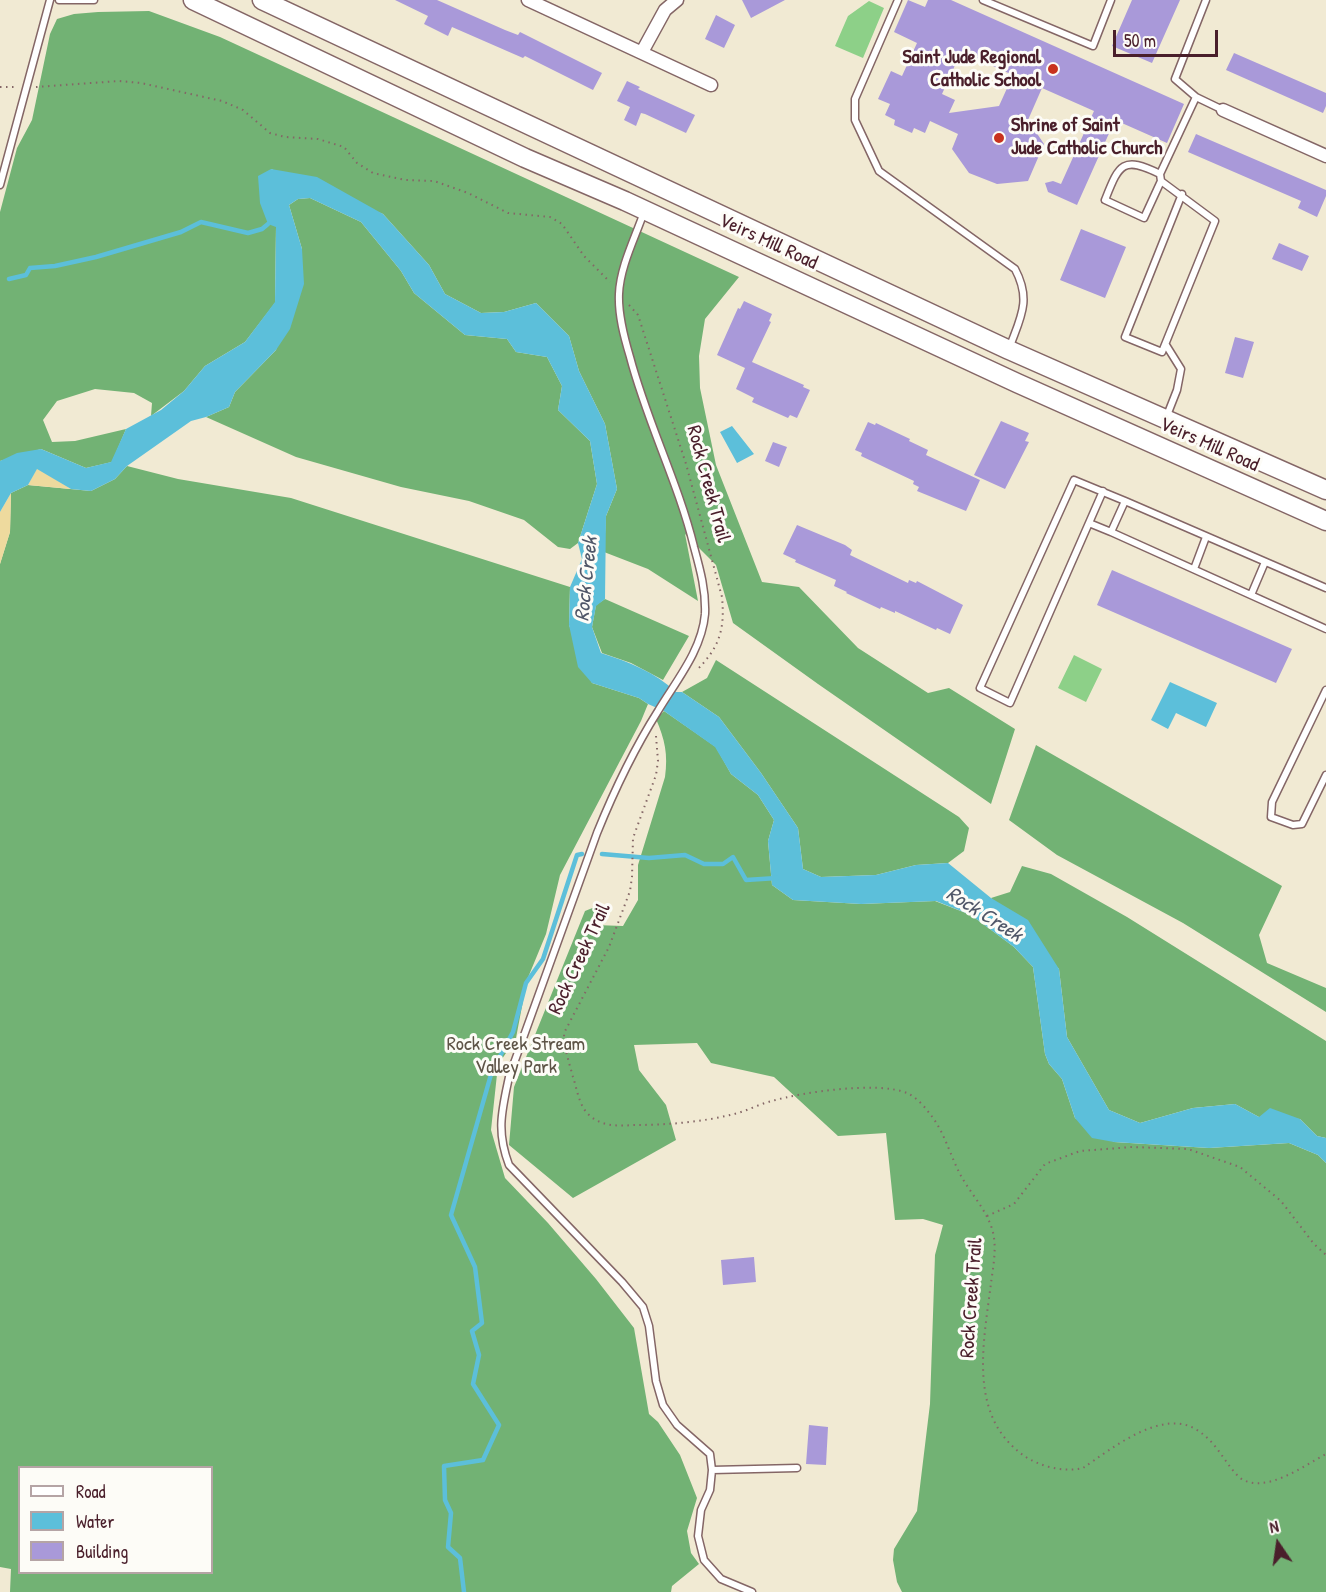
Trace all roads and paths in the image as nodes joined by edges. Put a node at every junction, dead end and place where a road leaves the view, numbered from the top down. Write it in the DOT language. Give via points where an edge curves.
graph roads {
  1 [pos="50,0"];
  2 [pos="59,0"];
  3 [pos="94,0"];
  4 [pos="193,0"];
  5 [pos="528,0"];
  6 [pos="677,0"];
  7 [pos="898,0"];
  8 [pos="983,0"];
  9 [pos="1111,0"];
  10 [pos="1206,0"];
  11 [pos="266,1"];
  12 [pos="342,38"];
  13 [pos="642,52"];
  14 [pos="328,63"];
  15 [pos="711,85"];
  16 [pos="0,87"];
  17 [pos="26,87"];
  18 [pos="1196,97"];
  19 [pos="1222,110"];
  20 [pos="1326,156"];
  21 [pos="637,176"];
  22 [pos="1161,177"];
  23 [pos="0,185"];
  24 [pos="1182,194"];
  25 [pos="625,201"];
  26 [pos="644,210"];
  27 [pos="619,292"];
  28 [pos="1166,345"];
  29 [pos="1009,350"];
  30 [pos="1165,421"];
  31 [pos="1220,445"];
  32 [pos="1210,470"];
  33 [pos="1326,490"];
  34 [pos="1103,492"];
  35 [pos="1125,501"];
  36 [pos="1326,521"];
  37 [pos="1089,523"];
  38 [pos="1111,532"];
  39 [pos="1206,537"];
  40 [pos="1265,562"];
  41 [pos="1194,569"];
  42 [pos="1326,588"];
  43 [pos="1251,595"];
  44 [pos="1326,629"];
  45 [pos="675,685"];
  46 [pos="1326,690"];
  47 [pos="652,720"];
  48 [pos="1326,775"];
  49 [pos="987,1216"];
  50 [pos="1326,1255"];
  51 [pos="1326,1454"];
  52 [pos="797,1468"];
  53 [pos="712,1470"];
  54 [pos="752,1592"];
  1 -- 17 [label="lane"];
  2 -- 3 [label="lane"];
  4 -- 14 [label="main road, Veirs Mill Road"];
  5 -- 13 [label="street"];
  6 -- 13 [label="street" via="665,10"];
  7 -- 29 [label="lane" via="855,99 855,120 879,171 1015,269 1022,283 1024,307"];
  8 -- 9 [label="lane" via="1093,46"];
  10 -- 18 [label="lane" via="1175,79"];
  11 -- 12 [label="main road, Veirs Mill Road"];
  12 -- 14 [label="main road"];
  12 -- 21 [label="main road, Veirs Mill Road"];
  13 -- 15 [label="street"];
  14 -- 25 [label="main road, Veirs Mill Road" via="525,159"];
  16 -- 17 [label="path, Rock Creek Trail"];
  17 -- 23 [label="lane"];
  17 -- 27 [label="path, Rock Creek Trail" via="118,81 222,101 243,110 270,133 318,139 344,147 372,173 434,181 508,213 550,217 562,224 584,256"];
  18 -- 19 [label="lane"];
  18 -- 22 [label="lane"];
  19 -- 20 [label="street"];
  21 -- 25 [label="main road"];
  21 -- 29 [label="main road, Veirs Mill Road"];
  22 -- 22 [label="lane" via="1144,218 1105,200 1116,173 1131,164 1142,165"];
  22 -- 24 [label="lane"];
  24 -- 28 [label="lane" via="1215,221"];
  24 -- 28 [label="lane" via="1125,337 1162,352"];
  25 -- 26 [label="main road, Veirs Mill Road"];
  26 -- 27 [label="lane"];
  26 -- 32 [label="main road, Veirs Mill Road"];
  27 -- 45 [label="lane" via="623,330 638,386 683,508 705,590 701,638"];
  27 -- 45 [label="path, Rock Creek Trail" via="642,326 686,464 722,597 722,634 709,658 689,678"];
  28 -- 30 [label="lane" via="1181,369"];
  29 -- 30 [label="main road, Veirs Mill Road"];
  30 -- 31 [label="main road, Veirs Mill Road"];
  31 -- 32 [label="main road"];
  31 -- 33 [label="main road, Veirs Mill Road"];
  32 -- 36 [label="main road, Veirs Mill Road"];
  34 -- 35 [label="lane"];
  34 -- 37 [label="lane"];
  34 -- 37 [label="lane" via="1074,480 980,688 1010,703"];
  35 -- 38 [label="lane"];
  35 -- 39 [label="lane"];
  37 -- 38 [label="lane"];
  38 -- 41 [label="lane"];
  39 -- 40 [label="lane"];
  39 -- 41 [label="lane"];
  40 -- 42 [label="lane"];
  40 -- 43 [label="lane"];
  41 -- 43 [label="lane"];
  43 -- 44 [label="lane"];
  45 -- 47 [label="lane"];
  46 -- 48 [label="lane" via="1272,802 1271,817 1302,824"];
  47 -- 49 [label="path, Rock Creek Trail" via="658,748 656,776 633,838 630,891 609,947 564,1033 580,1102 589,1116 607,1125 646,1125 716,1118 801,1095 874,1088 907,1093 936,1121 960,1174"];
  47 -- 53 [label="lane" via="610,801 526,1026 502,1109 501,1144 509,1165 643,1307 663,1405 677,1425 710,1454"];
  49 -- 50 [label="path" via="1014,1204 1045,1164 1080,1151 1132,1147 1188,1149 1240,1167 1281,1201"];
  49 -- 51 [label="path, Rock Creek Trail" via="995,1248 984,1394 1003,1436 1014,1449 1037,1463 1075,1470 1133,1434 1174,1424 1196,1429 1217,1448 1234,1473 1245,1482 1263,1485"];
  52 -- 53 [label="lane"];
  53 -- 54 [label="lane" via="698,1536 704,1560 721,1579"];
}
